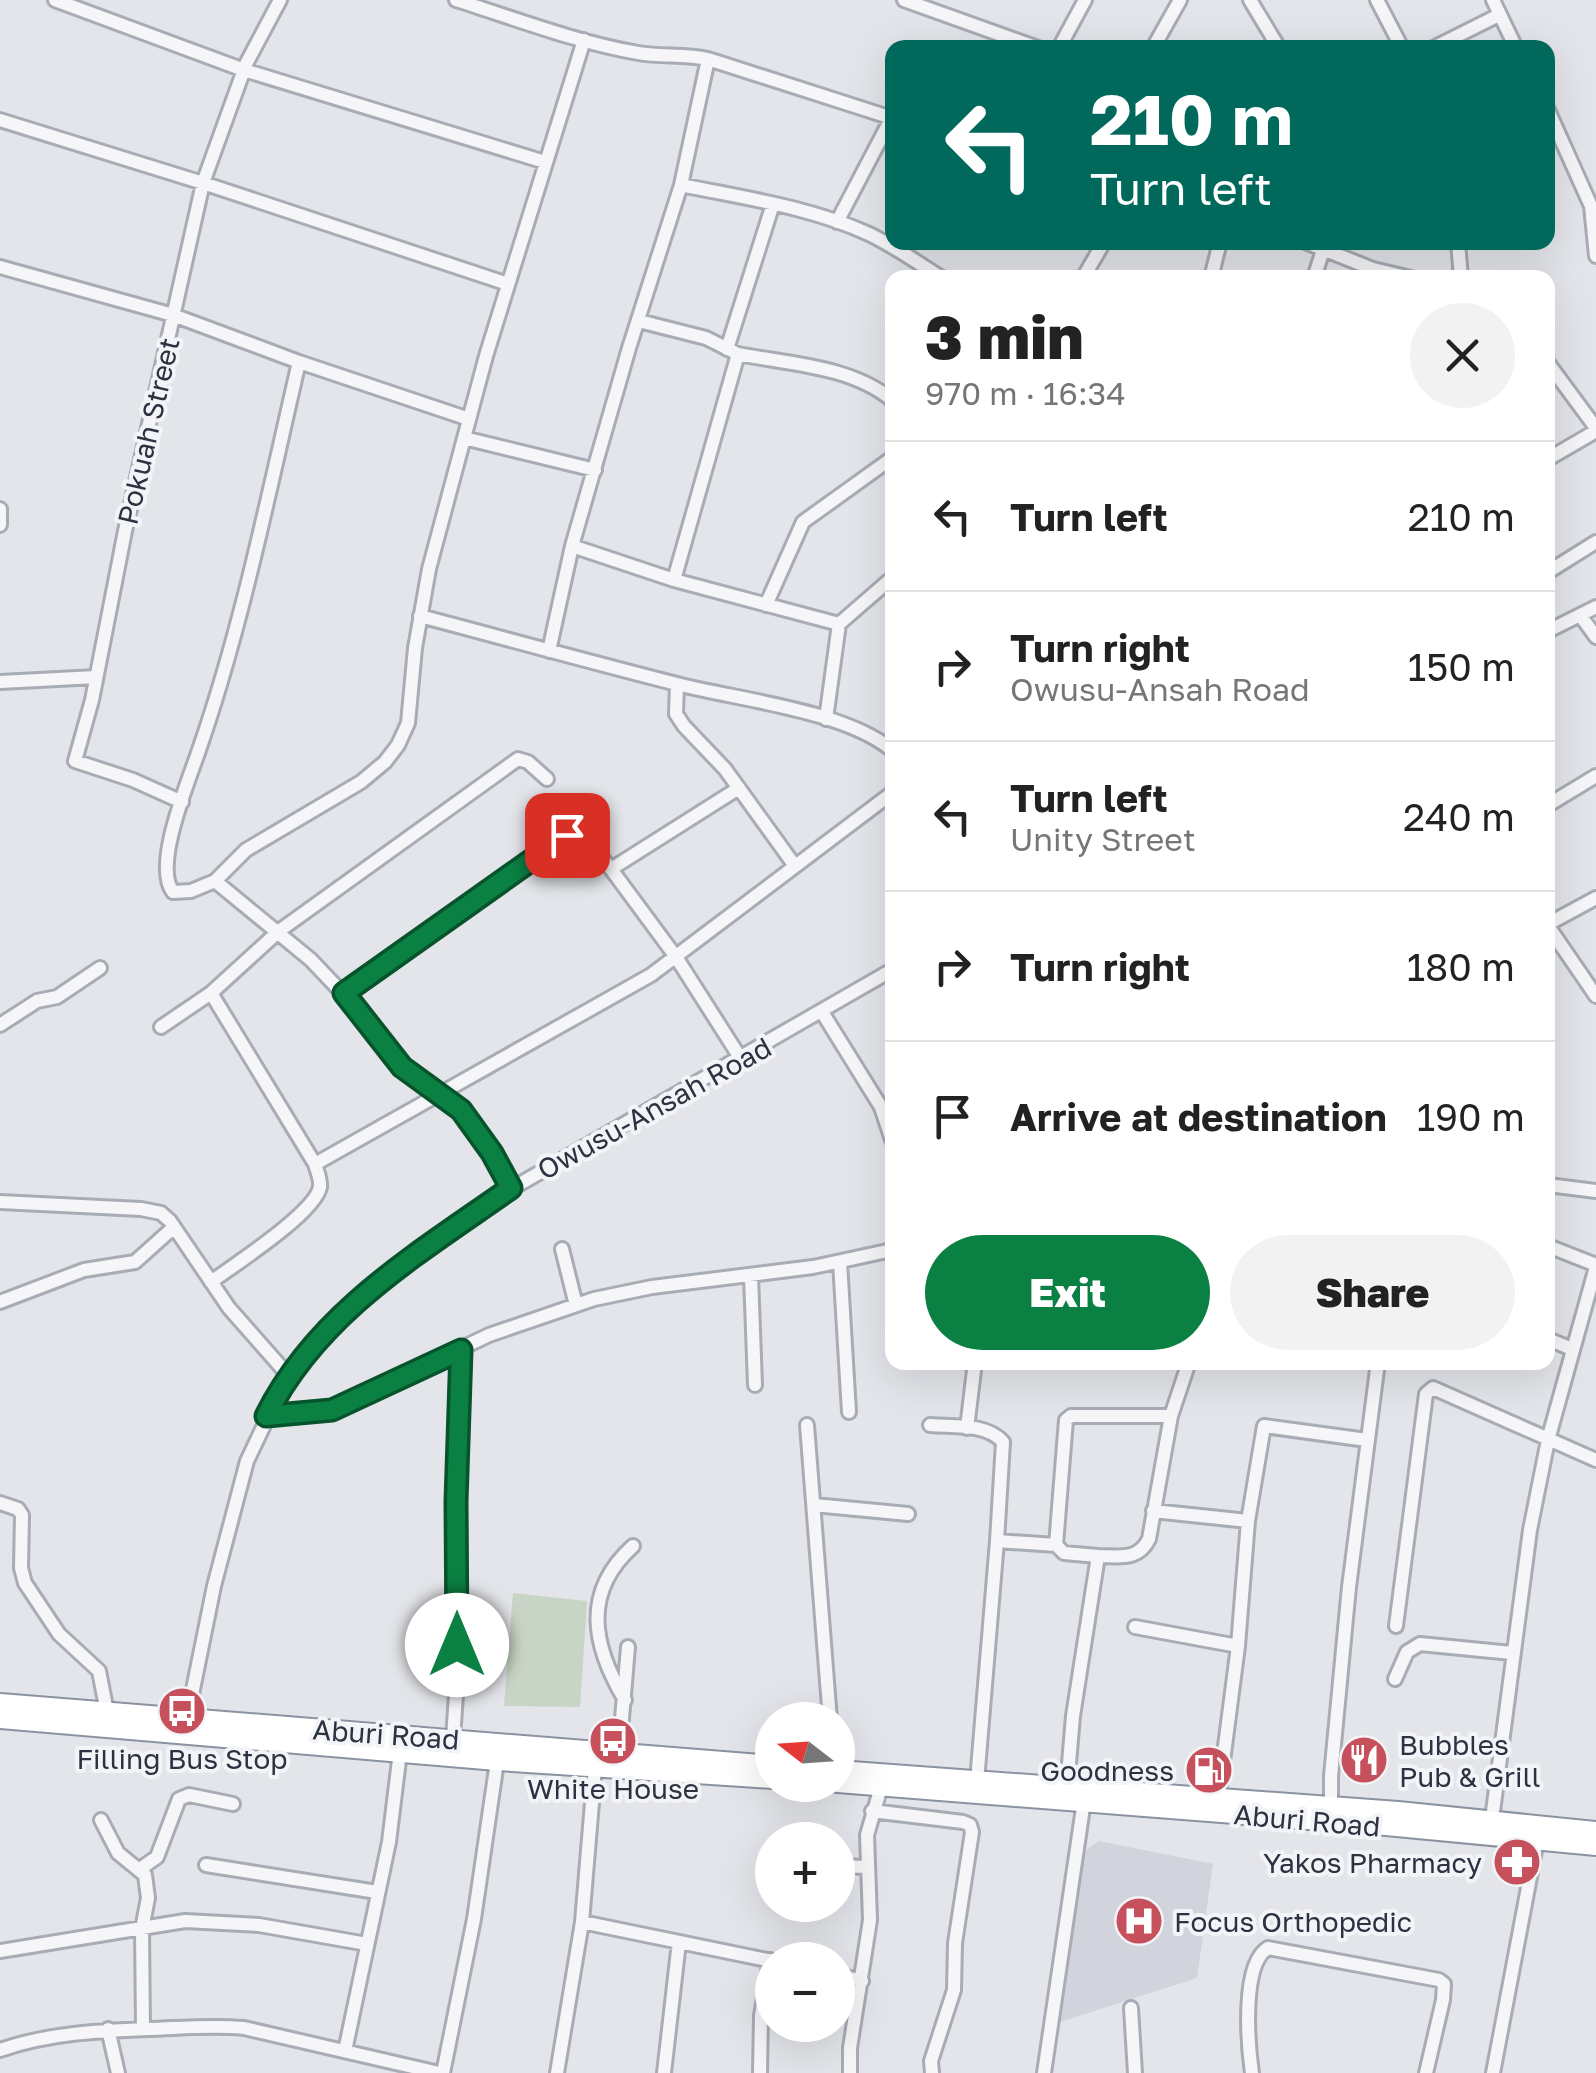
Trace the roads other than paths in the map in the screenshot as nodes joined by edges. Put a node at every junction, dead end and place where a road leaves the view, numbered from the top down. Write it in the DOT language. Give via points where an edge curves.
graph roads {
  1 [pos="55,0"];
  2 [pos="280,0"];
  3 [pos="456,0"];
  4 [pos="904,0"];
  5 [pos="1086,0"];
  6 [pos="1180,0"];
  7 [pos="1250,0"];
  8 [pos="1377,0"];
  9 [pos="1493,0"];
  10 [pos="1499,15"];
  11 [pos="584,40"];
  12 [pos="1016,40"];
  13 [pos="1063,40"];
  14 [pos="1160,40"];
  15 [pos="1274,40"];
  16 [pos="1398,40"];
  17 [pos="1448,40"];
  18 [pos="1512,40"];
  19 [pos="708,58"];
  20 [pos="244,70"];
  21 [pos="885,115"];
  22 [pos="0,120"];
  23 [pos="1555,124"];
  24 [pos="885,130"];
  25 [pos="545,162"];
  26 [pos="203,183"];
  27 [pos="681,185"];
  28 [pos="773,204"];
  29 [pos="1594,205"];
  30 [pos="837,222"];
  31 [pos="885,244"];
  32 [pos="896,250"];
  33 [pos="1323,250"];
  34 [pos="1596,256"];
  35 [pos="0,267"];
  36 [pos="929,270"];
  37 [pos="1317,270"];
  38 [pos="1376,270"];
  39 [pos="508,284"];
  40 [pos="173,315"];
  41 [pos="638,321"];
  42 [pos="732,351"];
  43 [pos="299,362"];
  44 [pos="1555,373"];
  45 [pos="885,395"];
  46 [pos="469,420"];
  47 [pos="1596,430"];
  48 [pos="464,438"];
  49 [pos="1555,456"];
  50 [pos="885,463"];
  51 [pos="595,470"];
  52 [pos="0,509"];
  53 [pos="0,525"];
  54 [pos="1596,542"];
  55 [pos="572,546"];
  56 [pos="1555,568"];
  57 [pos="674,580"];
  58 [pos="885,584"];
  59 [pos="766,604"];
  60 [pos="1596,608"];
  61 [pos="1580,615"];
  62 [pos="420,616"];
  63 [pos="839,624"];
  64 [pos="1555,628"];
  65 [pos="1596,637"];
  66 [pos="549,651"];
  67 [pos="96,677"];
  68 [pos="0,682"];
  69 [pos="677,684"];
  70 [pos="826,719"];
  71 [pos="885,744"];
  72 [pos="1596,776"];
  73 [pos="548,780"];
  74 [pos="739,788"];
  75 [pos="885,799"];
  76 [pos="1555,801"];
  77 [pos="182,802"];
  78 [pos="795,866"];
  79 [pos="611,869"];
  80 [pos="214,881"];
  81 [pos="1596,898"];
  82 [pos="1555,921"];
  83 [pos="279,931"];
  84 [pos="1555,946"];
  85 [pos="676,958"];
  86 [pos="100,968"];
  87 [pos="885,974"];
  88 [pos="211,993"];
  89 [pos="344,993"];
  90 [pos="1596,996"];
  91 [pos="822,1012"];
  92 [pos="0,1025"];
  93 [pos="161,1028"];
  94 [pos="741,1059"];
  95 [pos="441,1094"];
  96 [pos="885,1119"];
  97 [pos="315,1164"];
  98 [pos="1555,1186"];
  99 [pos="511,1188"];
  100 [pos="1596,1191"];
  101 [pos="0,1202"];
  102 [pos="174,1227"];
  103 [pos="562,1249"];
  104 [pos="1555,1249"];
  105 [pos="885,1252"];
  106 [pos="840,1262"];
  107 [pos="1596,1266"];
  108 [pos="751,1276"];
  109 [pos="211,1282"];
  110 [pos="0,1302"];
  111 [pos="576,1305"];
  112 [pos="1555,1341"];
  113 [pos="1572,1349"];
  114 [pos="461,1350"];
  115 [pos="974,1370"];
  116 [pos="1185,1370"];
  117 [pos="1377,1370"];
  118 [pos="288,1375"];
  119 [pos="755,1386"];
  120 [pos="849,1412"];
  121 [pos="266,1416"];
  122 [pos="1171,1416"];
  123 [pos="807,1425"];
  124 [pos="930,1426"];
  125 [pos="967,1428"];
  126 [pos="1367,1440"];
  127 [pos="1548,1440"];
  128 [pos="1596,1460"];
  129 [pos="0,1503"];
  130 [pos="814,1505"];
  131 [pos="1153,1511"];
  132 [pos="908,1514"];
  133 [pos="1248,1520"];
  134 [pos="997,1542"];
  135 [pos="1056,1545"];
  136 [pos="634,1546"];
  137 [pos="1098,1556"];
  138 [pos="1396,1626"];
  139 [pos="1135,1628"];
  140 [pos="1238,1646"];
  141 [pos="628,1647"];
  142 [pos="1512,1653"];
  143 [pos="1394,1679"];
  144 [pos="624,1700"];
  145 [pos="829,1702"];
  146 [pos="0,1703"];
  147 [pos="107,1712"];
  148 [pos="0,1718"];
  149 [pos="187,1719"];
  150 [pos="452,1738"];
  151 [pos="400,1752"];
  152 [pos="498,1752"];
  153 [pos="620,1754"];
  154 [pos="755,1764"];
  155 [pos="595,1767"];
  156 [pos="855,1771"];
  157 [pos="755,1777"];
  158 [pos="977,1781"];
  159 [pos="855,1784"];
  160 [pos="882,1786"];
  161 [pos="1066,1787"];
  162 [pos="1218,1800"];
  163 [pos="1084,1801"];
  164 [pos="233,1804"];
  165 [pos="872,1811"];
  166 [pos="1318,1811"];
  167 [pos="1492,1819"];
  168 [pos="101,1820"];
  169 [pos="1596,1831"];
  170 [pos="1536,1840"];
  171 [pos="1596,1846"];
  172 [pos="206,1864"];
  173 [pos="855,1867"];
  174 [pos="866,1867"];
  175 [pos="140,1869"];
  176 [pos="377,1892"];
  177 [pos="582,1922"];
  178 [pos="142,1929"];
  179 [pos="679,1942"];
  180 [pos="367,1944"];
  181 [pos="0,1951"];
  182 [pos="755,1957"];
  183 [pos="855,1979"];
  184 [pos="862,1980"];
  185 [pos="1130,2008"];
  186 [pos="108,2029"];
  187 [pos="143,2029"];
  188 [pos="760,2042"];
  189 [pos="0,2050"];
  190 [pos="345,2050"];
  191 [pos="416,2071"];
  192 [pos="118,2073"];
  193 [pos="441,2073"];
  194 [pos="557,2073"];
  195 [pos="664,2073"];
  196 [pos="760,2073"];
  197 [pos="850,2073"];
  198 [pos="932,2073"];
  199 [pos="1044,2073"];
  200 [pos="1135,2073"];
  201 [pos="1252,2073"];
  202 [pos="1426,2073"];
  203 [pos="1493,2073"];
  1 -- 20 [label="street"];
  2 -- 20 [label="street, Pokuah Street"];
  3 -- 11 [label="street"];
  4 -- 12 [label="street"];
  5 -- 13 [label="street"];
  6 -- 14 [label="street"];
  7 -- 15 [label="street"];
  8 -- 16 [label="street"];
  9 -- 10 [label="street"];
  10 -- 17 [label="street"];
  10 -- 18 [label="street"];
  11 -- 19 [label="street" via="638,53"];
  11 -- 25 [label="street"];
  19 -- 21 [label="street"];
  19 -- 27 [label="street"];
  20 -- 25 [label="street"];
  20 -- 26 [label="street, Pokuah Street"];
  22 -- 26 [label="street"];
  23 -- 29 [label="street"];
  24 -- 30 [label="street"];
  25 -- 39 [label="street"];
  26 -- 39 [label="street"];
  26 -- 40 [label="street, Pokuah Street"];
  27 -- 28 [label="street"];
  27 -- 41 [label="street"];
  28 -- 30 [label="street"];
  28 -- 42 [label="street"];
  29 -- 34 [label="street"];
  30 -- 31 [label="street"];
  32 -- 36 [label="street"];
  33 -- 37 [label="street"];
  33 -- 38 [label="street"];
  35 -- 40 [label="street"];
  39 -- 46 [label="street"];
  40 -- 43 [label="street"];
  40 -- 67 [label="street, Pokuah Street"];
  41 -- 42 [label="street"];
  41 -- 51 [label="street"];
  42 -- 45 [label="street" via="868,382"];
  42 -- 57 [label="street"];
  43 -- 46 [label="street"];
  43 -- 77 [label="street" via="224,676"];
  44 -- 47 [label="street"];
  46 -- 48 [label="street"];
  47 -- 49 [label="street"];
  48 -- 51 [label="street"];
  48 -- 62 [label="street"];
  50 -- 59 [label="street" via="803,522"];
  51 -- 55 [label="street"];
  52 -- 53 [label="street"];
  54 -- 56 [label="street"];
  55 -- 57 [label="street"];
  55 -- 66 [label="street"];
  57 -- 59 [label="street"];
  58 -- 63 [label="street"];
  59 -- 63 [label="street"];
  60 -- 61 [label="street"];
  61 -- 64 [label="street"];
  61 -- 65 [label="street"];
  62 -- 66 [label="street"];
  62 -- 80 [label="street" via="408,723 385,762 246,850"];
  63 -- 70 [label="street"];
  66 -- 69 [label="street"];
  67 -- 68 [label="street"];
  67 -- 77 [label="street, Pokuah Street" via="75,761"];
  69 -- 70 [label="street"];
  69 -- 74 [label="street" via="676,714"];
  70 -- 71 [label="street"];
  72 -- 76 [label="street"];
  73 -- 83 [label="street" via="518,759"];
  74 -- 78 [label="street"];
  74 -- 79 [label="street"];
  75 -- 78 [label="street"];
  77 -- 80 [label="street" via="166,858 168,886 184,893"];
  78 -- 85 [label="street"];
  79 -- 85 [label="street"];
  79 -- 89 [label="street" via="582,835 571,832"];
  80 -- 83 [label="street"];
  81 -- 82 [label="street"];
  83 -- 88 [label="street"];
  83 -- 89 [label="street"];
  84 -- 90 [label="street"];
  85 -- 94 [label="street"];
  85 -- 95 [label="street"];
  86 -- 92 [label="street"];
  87 -- 91 [label="street, Owusu-Ansah Road"];
  88 -- 93 [label="street"];
  88 -- 97 [label="street"];
  89 -- 95 [label="street" via="402,1067"];
  91 -- 94 [label="street, Owusu-Ansah Road"];
  91 -- 96 [label="street"];
  94 -- 99 [label="street, Owusu-Ansah Road"];
  95 -- 97 [label="street"];
  95 -- 99 [label="street" via="461,1110"];
  97 -- 109 [label="street" via="321,1183 315,1198"];
  98 -- 100 [label="street"];
  99 -- 118 [label="street, Owusu-Ansah Road" via="376,1284"];
  101 -- 102 [label="street" via="153,1210"];
  102 -- 109 [label="street"];
  102 -- 110 [label="street" via="135,1262 84,1270"];
  103 -- 111 [label="street"];
  104 -- 107 [label="street"];
  105 -- 106 [label="street"];
  106 -- 108 [label="street"];
  106 -- 120 [label="street"];
  107 -- 113 [label="street"];
  108 -- 111 [label="street" via="652,1287"];
  108 -- 119 [label="street"];
  109 -- 118 [label="street"];
  111 -- 114 [label="street"];
  112 -- 113 [label="street"];
  113 -- 127 [label="street"];
  114 -- 121 [label="street" via="332,1410"];
  114 -- 150 [label="street"];
  115 -- 125 [label="street"];
  116 -- 122 [label="street"];
  117 -- 126 [label="street"];
  118 -- 121 [label="street, Owusu-Ansah Road"];
  121 -- 149 [label="street, Owusu-Ansah Road" via="234,1500"];
  122 -- 131 [label="street"];
  122 -- 135 [label="street" via="1066,1420"];
  123 -- 130 [label="street"];
  124 -- 125 [label="street"];
  125 -- 134 [label="street" via="1003,1442"];
  126 -- 133 [label="street" via="1264,1426"];
  126 -- 166 [label="street" via="1331,1776"];
  127 -- 128 [label="street"];
  127 -- 138 [label="street" via="1433,1388 1426,1394"];
  127 -- 142 [label="street"];
  129 -- 147 [label="street" via="22,1515 21,1568 32,1596 66,1642 99,1670"];
  130 -- 132 [label="street"];
  130 -- 145 [label="street"];
  131 -- 133 [label="street"];
  131 -- 137 [label="street" via="1141,1552"];
  133 -- 140 [label="street"];
  134 -- 135 [label="street"];
  134 -- 158 [label="street"];
  135 -- 137 [label="street" via="1064,1553"];
  136 -- 144 [label="street" via="608,1572 596,1626"];
  137 -- 161 [label="street"];
  139 -- 140 [label="street"];
  140 -- 162 [label="street"];
  141 -- 144 [label="street"];
  142 -- 143 [label="street" via="1420,1644 1407,1652"];
  142 -- 167 [label="street"];
  144 -- 153 [label="street"];
  146 -- 147 [label="highway, Aburi Road"];
  147 -- 149 [label="highway, Aburi Road"];
  148 -- 151 [label="highway, Aburi Road"];
  149 -- 150 [label="highway, Aburi Road"];
  150 -- 152 [label="highway, Aburi Road"];
  151 -- 152 [label="highway, Aburi Road"];
  151 -- 176 [label="street"];
  152 -- 153 [label="highway, Aburi Road"];
  152 -- 155 [label="highway, Aburi Road"];
  152 -- 193 [label="street" via="474,1919"];
  153 -- 154 [label="highway, Aburi Road"];
  155 -- 157 [label="highway, Aburi Road"];
  155 -- 177 [label="street"];
  156 -- 158 [label="highway, Aburi Road"];
  158 -- 161 [label="highway, Aburi Road"];
  159 -- 160 [label="highway, Aburi Road"];
  160 -- 163 [label="highway, Aburi Road"];
  160 -- 165 [label="street"];
  161 -- 162 [label="highway, Aburi Road"];
  162 -- 166 [label="highway, Aburi Road"];
  163 -- 166 [label="highway, Aburi Road"];
  163 -- 199 [label="street"];
  164 -- 175 [label="street" via="179,1799 157,1857"];
  165 -- 174 [label="street"];
  165 -- 198 [label="street" via="963,1822 972,1832 954,1990"];
  166 -- 167 [label="highway, Aburi Road"];
  166 -- 170 [label="highway, Aburi Road"];
  167 -- 169 [label="highway, Aburi Road"];
  168 -- 175 [label="street" via="118,1853"];
  170 -- 171 [label="highway, Aburi Road"];
  170 -- 203 [label="street"];
  172 -- 176 [label="street"];
  173 -- 174 [label="street"];
  174 -- 184 [label="street" via="871,1902"];
  175 -- 178 [label="street" via="148,1898"];
  176 -- 180 [label="street"];
  177 -- 179 [label="street"];
  177 -- 194 [label="street"];
  178 -- 180 [label="street" via="185,1922 258,1924"];
  178 -- 181 [label="street"];
  178 -- 187 [label="street"];
  179 -- 182 [label="street"];
  179 -- 195 [label="street"];
  180 -- 190 [label="street"];
  183 -- 184 [label="street"];
  184 -- 197 [label="street"];
  185 -- 200 [label="street"];
  186 -- 187 [label="street"];
  186 -- 189 [label="street"];
  186 -- 192 [label="street"];
  187 -- 190 [label="street" via="231,2027"];
  188 -- 196 [label="street"];
  190 -- 191 [label="street"];
  191 -- 193 [label="street"];
  201 -- 202 [label="street" via="1250,1996 1258,1956 1268,1948 1439,1980 1444,2000"];
}
